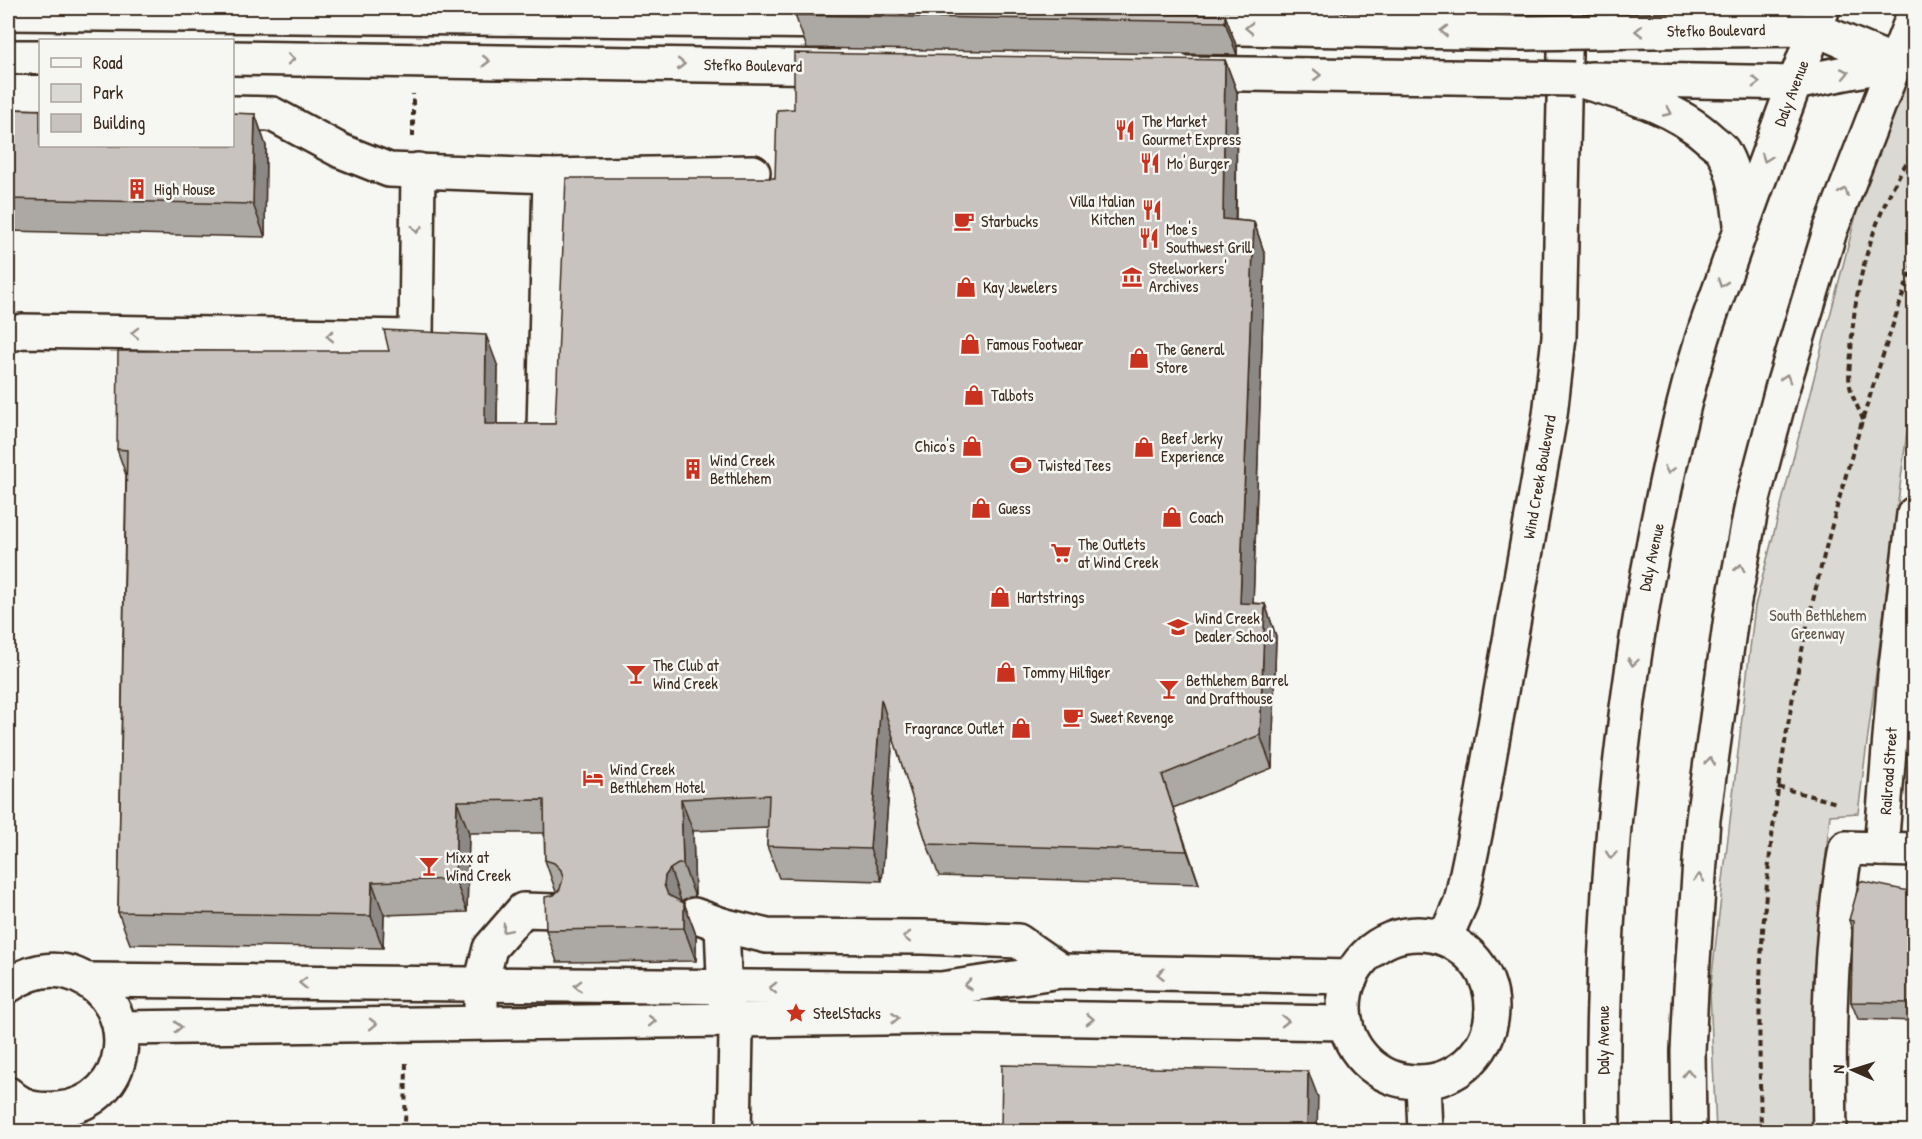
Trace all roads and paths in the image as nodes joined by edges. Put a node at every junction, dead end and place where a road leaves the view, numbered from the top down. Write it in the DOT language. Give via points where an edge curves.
graph roads {
  1 [pos="1566,8"];
  2 [pos="8,13"];
  3 [pos="1914,14"];
  4 [pos="1819,18"];
  5 [pos="868,22"];
  6 [pos="1159,27"];
  7 [pos="8,57"];
  8 [pos="39,57"];
  9 [pos="234,58"];
  10 [pos="1896,63"];
  11 [pos="866,67"];
  12 [pos="1161,73"];
  13 [pos="1574,79"];
  14 [pos="1794,83"];
  15 [pos="234,113"];
  16 [pos="1914,151"];
  17 [pos="418,170"];
  18 [pos="753,172"];
  19 [pos="550,176"];
  20 [pos="1741,227"];
  21 [pos="1914,261"];
  22 [pos="8,335"];
  23 [pos="1863,420"];
  24 [pos="544,431"];
  25 [pos="1914,514"];
  26 [pos="1778,787"];
  27 [pos="1838,803"];
  28 [pos="1881,849"];
  29 [pos="1914,850"];
  30 [pos="556,911"];
  31 [pos="1446,938"];
  32 [pos="1061,971"];
  33 [pos="10,977"];
  34 [pos="1351,977"];
  35 [pos="89,980"];
  36 [pos="481,984"];
  37 [pos="725,987"];
  38 [pos="732,1020"];
  39 [pos="480,1023"];
  40 [pos="1346,1023"];
  41 [pos="120,1028"];
  42 [pos="405,1050"];
  43 [pos="1423,1082"];
  44 [pos="12,1109"];
  45 [pos="405,1131"];
  46 [pos="734,1131"];
  47 [pos="1425,1131"];
  48 [pos="1603,1131"];
  49 [pos="1689,1131"];
  50 [pos="1761,1131"];
  51 [pos="1830,1131"];
  1 -- 31 [label="main road, Wind Creek Boulevard" via="1558,336 1550,415 1479,815 1461,902"];
  2 -- 5 [label="main road, bridge"];
  3 -- 10 [label="main road"];
  4 -- 6 [label="main road, Stefko Boulevard, one-way, bridge" via="1719,30 1522,33"];
  4 -- 10 [label="main road, Stefko Boulevard"];
  4 -- 14 [label="main road, Daly Avenue"];
  7 -- 8 [label="main road"];
  9 -- 11 [label="main road, Stefko Boulevard, one-way, bridge"];
  14 -- 10 [label="main road, one-way"];
  49 -- 10 [label="main road, one-way" via="1688,1052 1702,840 1731,617 1754,499 1782,390 1836,213"];
  12 -- 13 [label="main road, one-way, bridge"];
  13 -- 14 [label="main road, one-way"];
  13 -- 20 [label="main road, one-way" via="1638,97 1682,118 1706,135 1724,151 1736,183"];
  14 -- 20 [label="main road, Daly Avenue, one-way"];
  15 -- 17 [label="main road" via="272,114 341,151 389,170"];
  16 -- 23 [label="path" via="1877,222 1851,332 1850,385"];
  17 -- 19 [label="main road"];
  17 -- 22 [label="main road, one-way" via="417,337 22,331"];
  18 -- 19 [label="main road"];
  19 -- 24 [label="main road"];
  20 -- 48 [label="main road, Daly Avenue, one-way" via="1702,340 1670,463 1642,597 1623,728 1611,855 1603,986"];
  21 -- 23 [label="path"];
  23 -- 26 [label="path" via="1807,627"];
  25 -- 28 [label="main road, Railroad Street" via="1895,675"];
  26 -- 27 [label="path"];
  26 -- 50 [label="path" via="1761,960"];
  28 -- 29 [label="main road"];
  28 -- 51 [label="main road" via="1846,848 1831,975"];
  30 -- 36 [label="main road, one-way" via="523,910 490,948"];
  31 -- 34 [label="main road" via="1424,934 1401,936 1380,944"];
  31 -- 43 [label="main road" via="1480,966 1489,986 1491,1019 1479,1050 1464,1066 1445,1077"];
  34 -- 32 [label="main road, one-way"];
  32 -- 37 [label="main road, one-way" via="941,990"];
  32 -- 37 [label="main road, one-way" via="1018,941 767,936 708,920"];
  33 -- 35 [label="main road" via="45,970 68,971"];
  34 -- 40 [label="main road" via="1345,1000"];
  36 -- 35 [label="main road, one-way"];
  35 -- 41 [label="main road" via="106,996"];
  37 -- 36 [label="main road, one-way"];
  36 -- 39 [label="main road"];
  37 -- 38 [label="main road"];
  39 -- 38 [label="main road, one-way"];
  38 -- 40 [label="main road, one-way" via="957,1017"];
  38 -- 46 [label="main road" via="736,1033"];
  41 -- 39 [label="main road, one-way"];
  40 -- 43 [label="main road" via="1353,1043 1366,1060 1402,1080"];
  41 -- 44 [label="main road" via="118,1062 107,1083 90,1099 69,1108 45,1110 22,1105"];
  42 -- 45 [label="path"];
  43 -- 47 [label="main road"];
}
